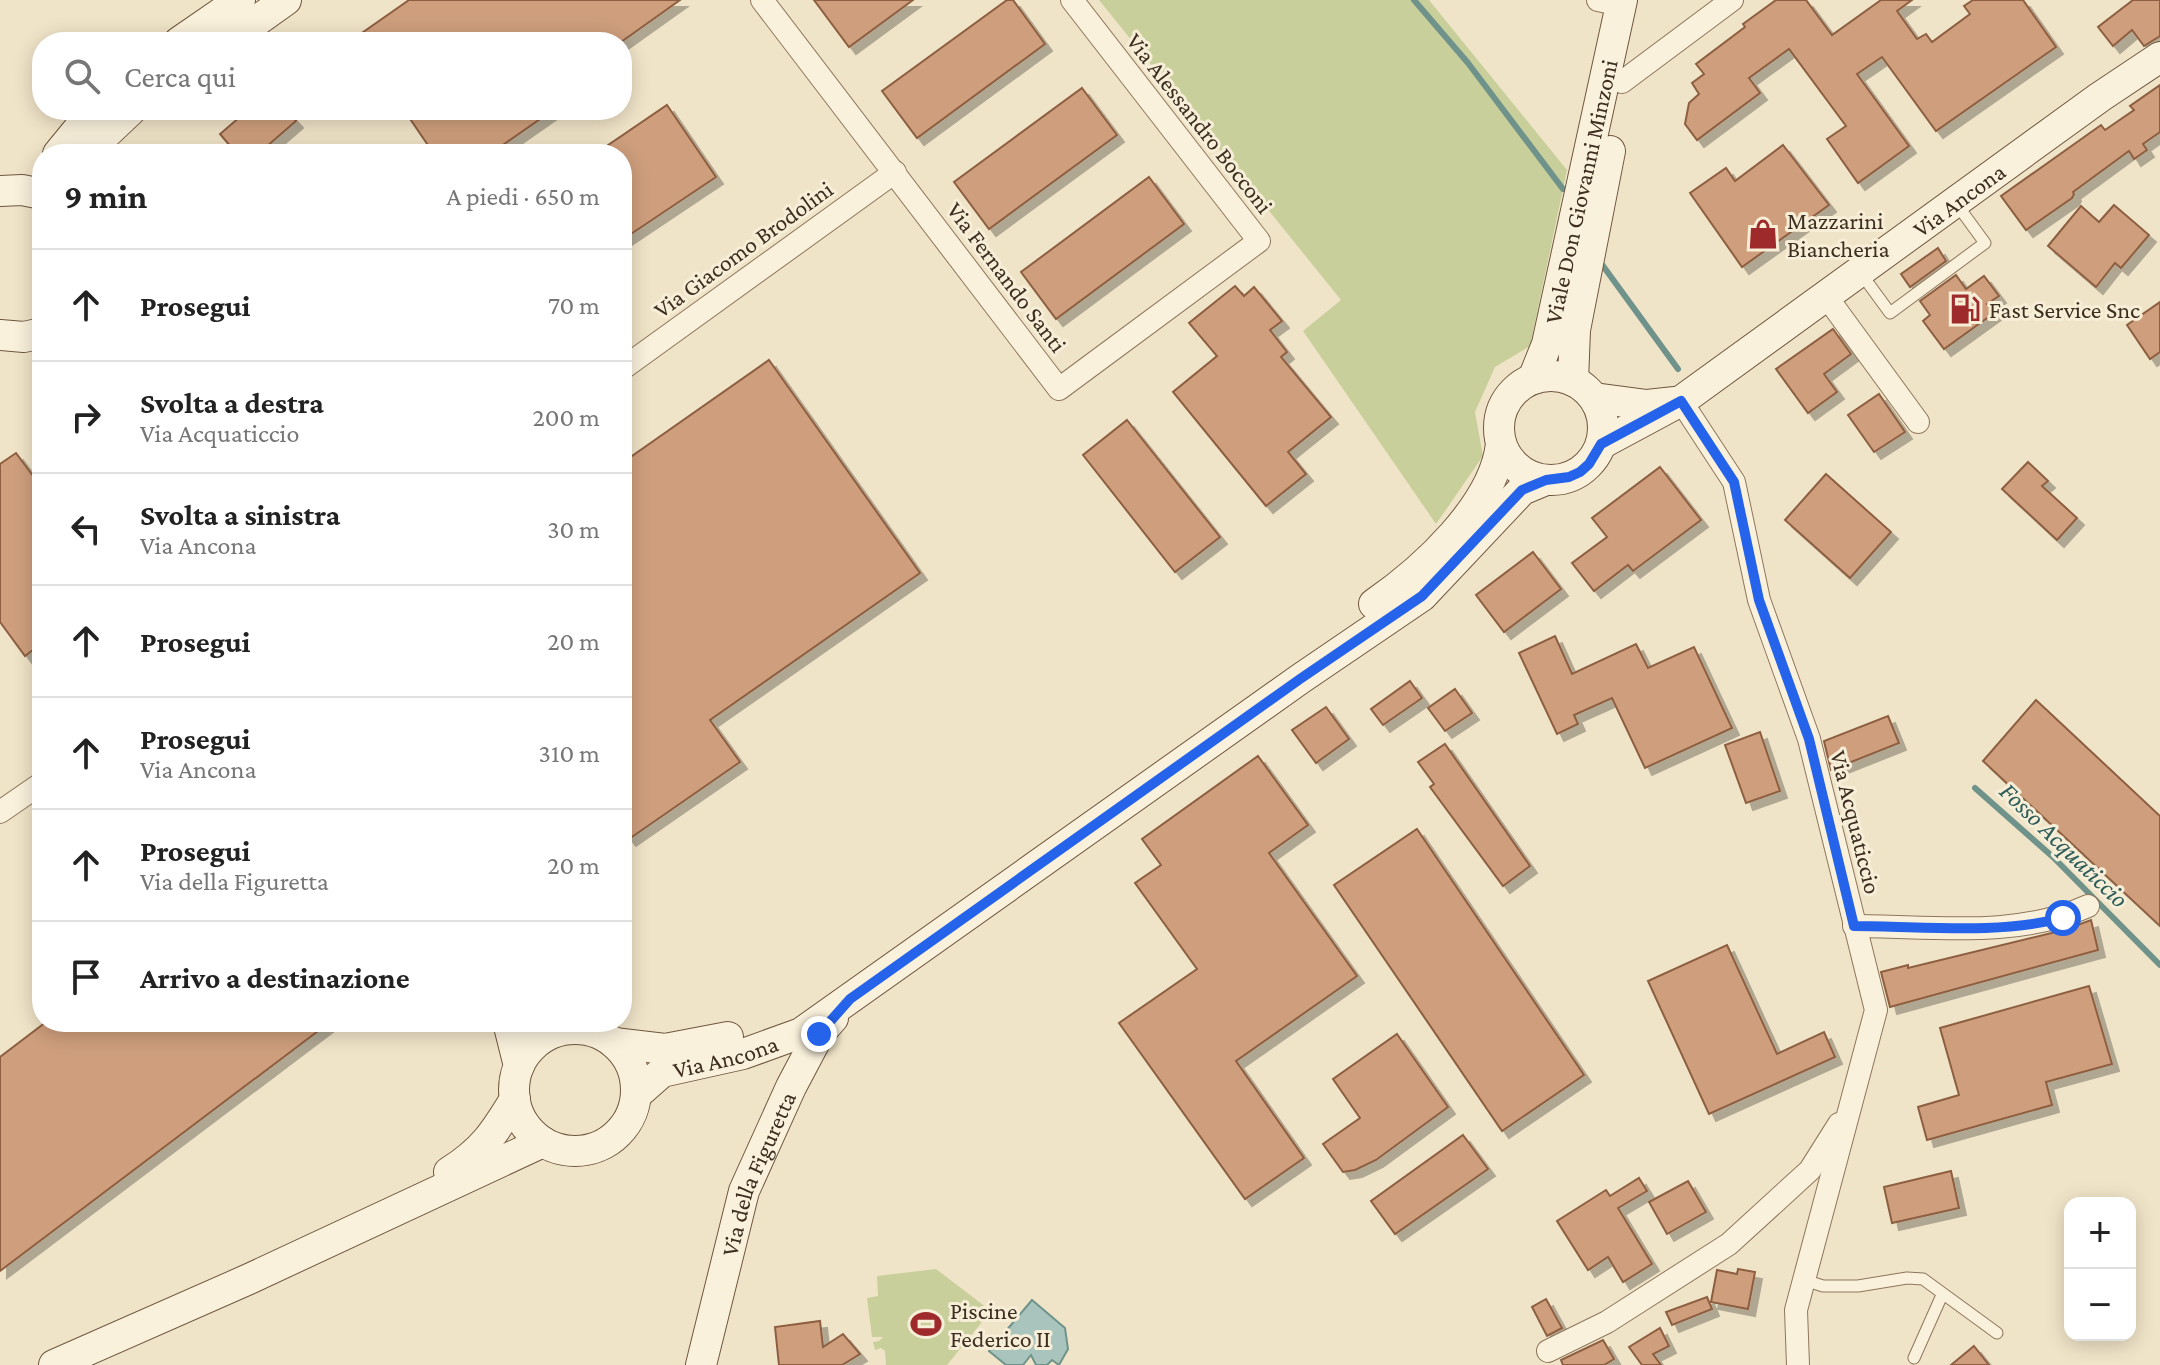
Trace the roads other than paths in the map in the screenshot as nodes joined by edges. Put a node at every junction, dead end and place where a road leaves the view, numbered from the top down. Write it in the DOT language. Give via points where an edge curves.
graph roads {
  1 [pos="240,0"];
  2 [pos="286,0"];
  3 [pos="762,0"];
  4 [pos="1072,0"];
  5 [pos="1732,0"];
  6 [pos="1620,1"];
  7 [pos="194,32"];
  8 [pos="241,32"];
  9 [pos="2160,57"];
  10 [pos="1622,82"];
  11 [pos="86,120"];
  12 [pos="120,120"];
  13 [pos="66,144"];
  14 [pos="95,144"];
  15 [pos="895,172"];
  16 [pos="1955,202"];
  17 [pos="1259,241"];
  18 [pos="1860,272"];
  19 [pos="1826,296"];
  20 [pos="632,362"];
  21 [pos="1533,379"];
  22 [pos="1584,390"];
  23 [pos="1681,401"];
  24 [pos="1918,422"];
  25 [pos="1501,444"];
  26 [pos="1601,444"];
  27 [pos="1546,480"];
  28 [pos="32,790"];
  29 [pos="0,812"];
  30 [pos="2088,906"];
  31 [pos="1854,926"];
  32 [pos="850,999"];
  33 [pos="510,1032"];
  34 [pos="559,1032"];
  35 [pos="592,1032"];
  36 [pos="614,1043"];
  37 [pos="519,1066"];
  38 [pos="636,1095"];
  39 [pos="515,1099"];
  40 [pos="1853,1103"];
  41 [pos="543,1142"];
  42 [pos="377,1218"];
  43 [pos="1804,1280"];
  44 [pos="1942,1295"];
  45 [pos="1997,1333"];
  46 [pos="1548,1351"];
  47 [pos="1914,1358"];
  48 [pos="58,1364"];
  49 [pos="701,1365"];
  50 [pos="1798,1365"];
  1 -- 7 [label="main road"];
  2 -- 8 [label="main road"];
  3 -- 15 [label="street, Via Fernando Santi"];
  4 -- 17 [label="street, Via Alessandro Bocconi"];
  5 -- 10 [label="street"];
  6 -- 10 [label="main road, Viale Don Giovanni Minzoni"];
  6 -- 21 [label="main road, Viale Don Giovanni Minzoni" via="1547,344"];
  9 -- 16 [label="main road, Via Ancona"];
  10 -- 22 [label="main road, Viale Don Giovanni Minzoni" via="1575,330"];
  11 -- 13 [label="main road"];
  12 -- 14 [label="main road"];
  15 -- 17 [label="street, Via Fernando Santi" via="1059,389"];
  15 -- 20 [label="street, Via Giacomo Brodolini"];
  16 -- 18 [label="main road, Via Ancona"];
  16 -- 18 [label="lane" via="1985,243 1890,313"];
  18 -- 19 [label="main road, Via Ancona"];
  19 -- 23 [label="main road, Via Ancona"];
  19 -- 24 [label="street"];
  21 -- 22 [label="main road" via="1546,376"];
  21 -- 25 [label="main road" via="1507,400 1499,421"];
  22 -- 23 [label="main road" via="1647,405"];
  22 -- 26 [label="main road" via="1603,420"];
  23 -- 26 [label="main road, Via Ancona"];
  23 -- 31 [label="street, Via Acquaticcio" via="1734,482 1759,600 1809,739"];
  25 -- 27 [label="main road" via="1523,472"];
  25 -- 36 [label="main road, Via Ancona" via="1499,465 1467,519 1406,582 795,1012 738,1035 665,1049"];
  26 -- 27 [label="main road" via="1580,472"];
  27 -- 32 [label="main road, Via Ancona" via="1522,490 1422,596"];
  28 -- 29 [label="street"];
  30 -- 31 [label="street" via="2045,922 1975,928"];
  31 -- 40 [label="street, Via Acquaticcio" via="1876,1010"];
  32 -- 38 [label="main road, Via Ancona" via="801,1033 743,1054 662,1072"];
  32 -- 49 [label="main road, Via della Figuretta" via="819,1034 744,1191"];
  33 -- 37 [label="main road"];
  34 -- 37 [label="main road, Via Ancona" via="542,1038"];
  35 -- 36 [label="main road, Via Ancona"];
  36 -- 38 [label="main road" via="632,1066"];
  37 -- 39 [label="main road"];
  38 -- 41 [label="main road, Via Ancona" via="627,1122 607,1142 581,1151"];
  39 -- 41 [label="main road" via="524,1123"];
  39 -- 42 [label="main road" via="473,1157"];
  40 -- 43 [label="street, Via Acquaticcio"];
  40 -- 46 [label="street" via="1810,1170 1729,1244 1607,1322"];
  41 -- 42 [label="main road"];
  42 -- 48 [label="main road"];
  43 -- 44 [label="lane" via="1858,1286 1923,1279"];
  43 -- 50 [label="street, Via Acquaticcio" via="1796,1310"];
  44 -- 45 [label="lane"];
  44 -- 47 [label="lane"];
}
